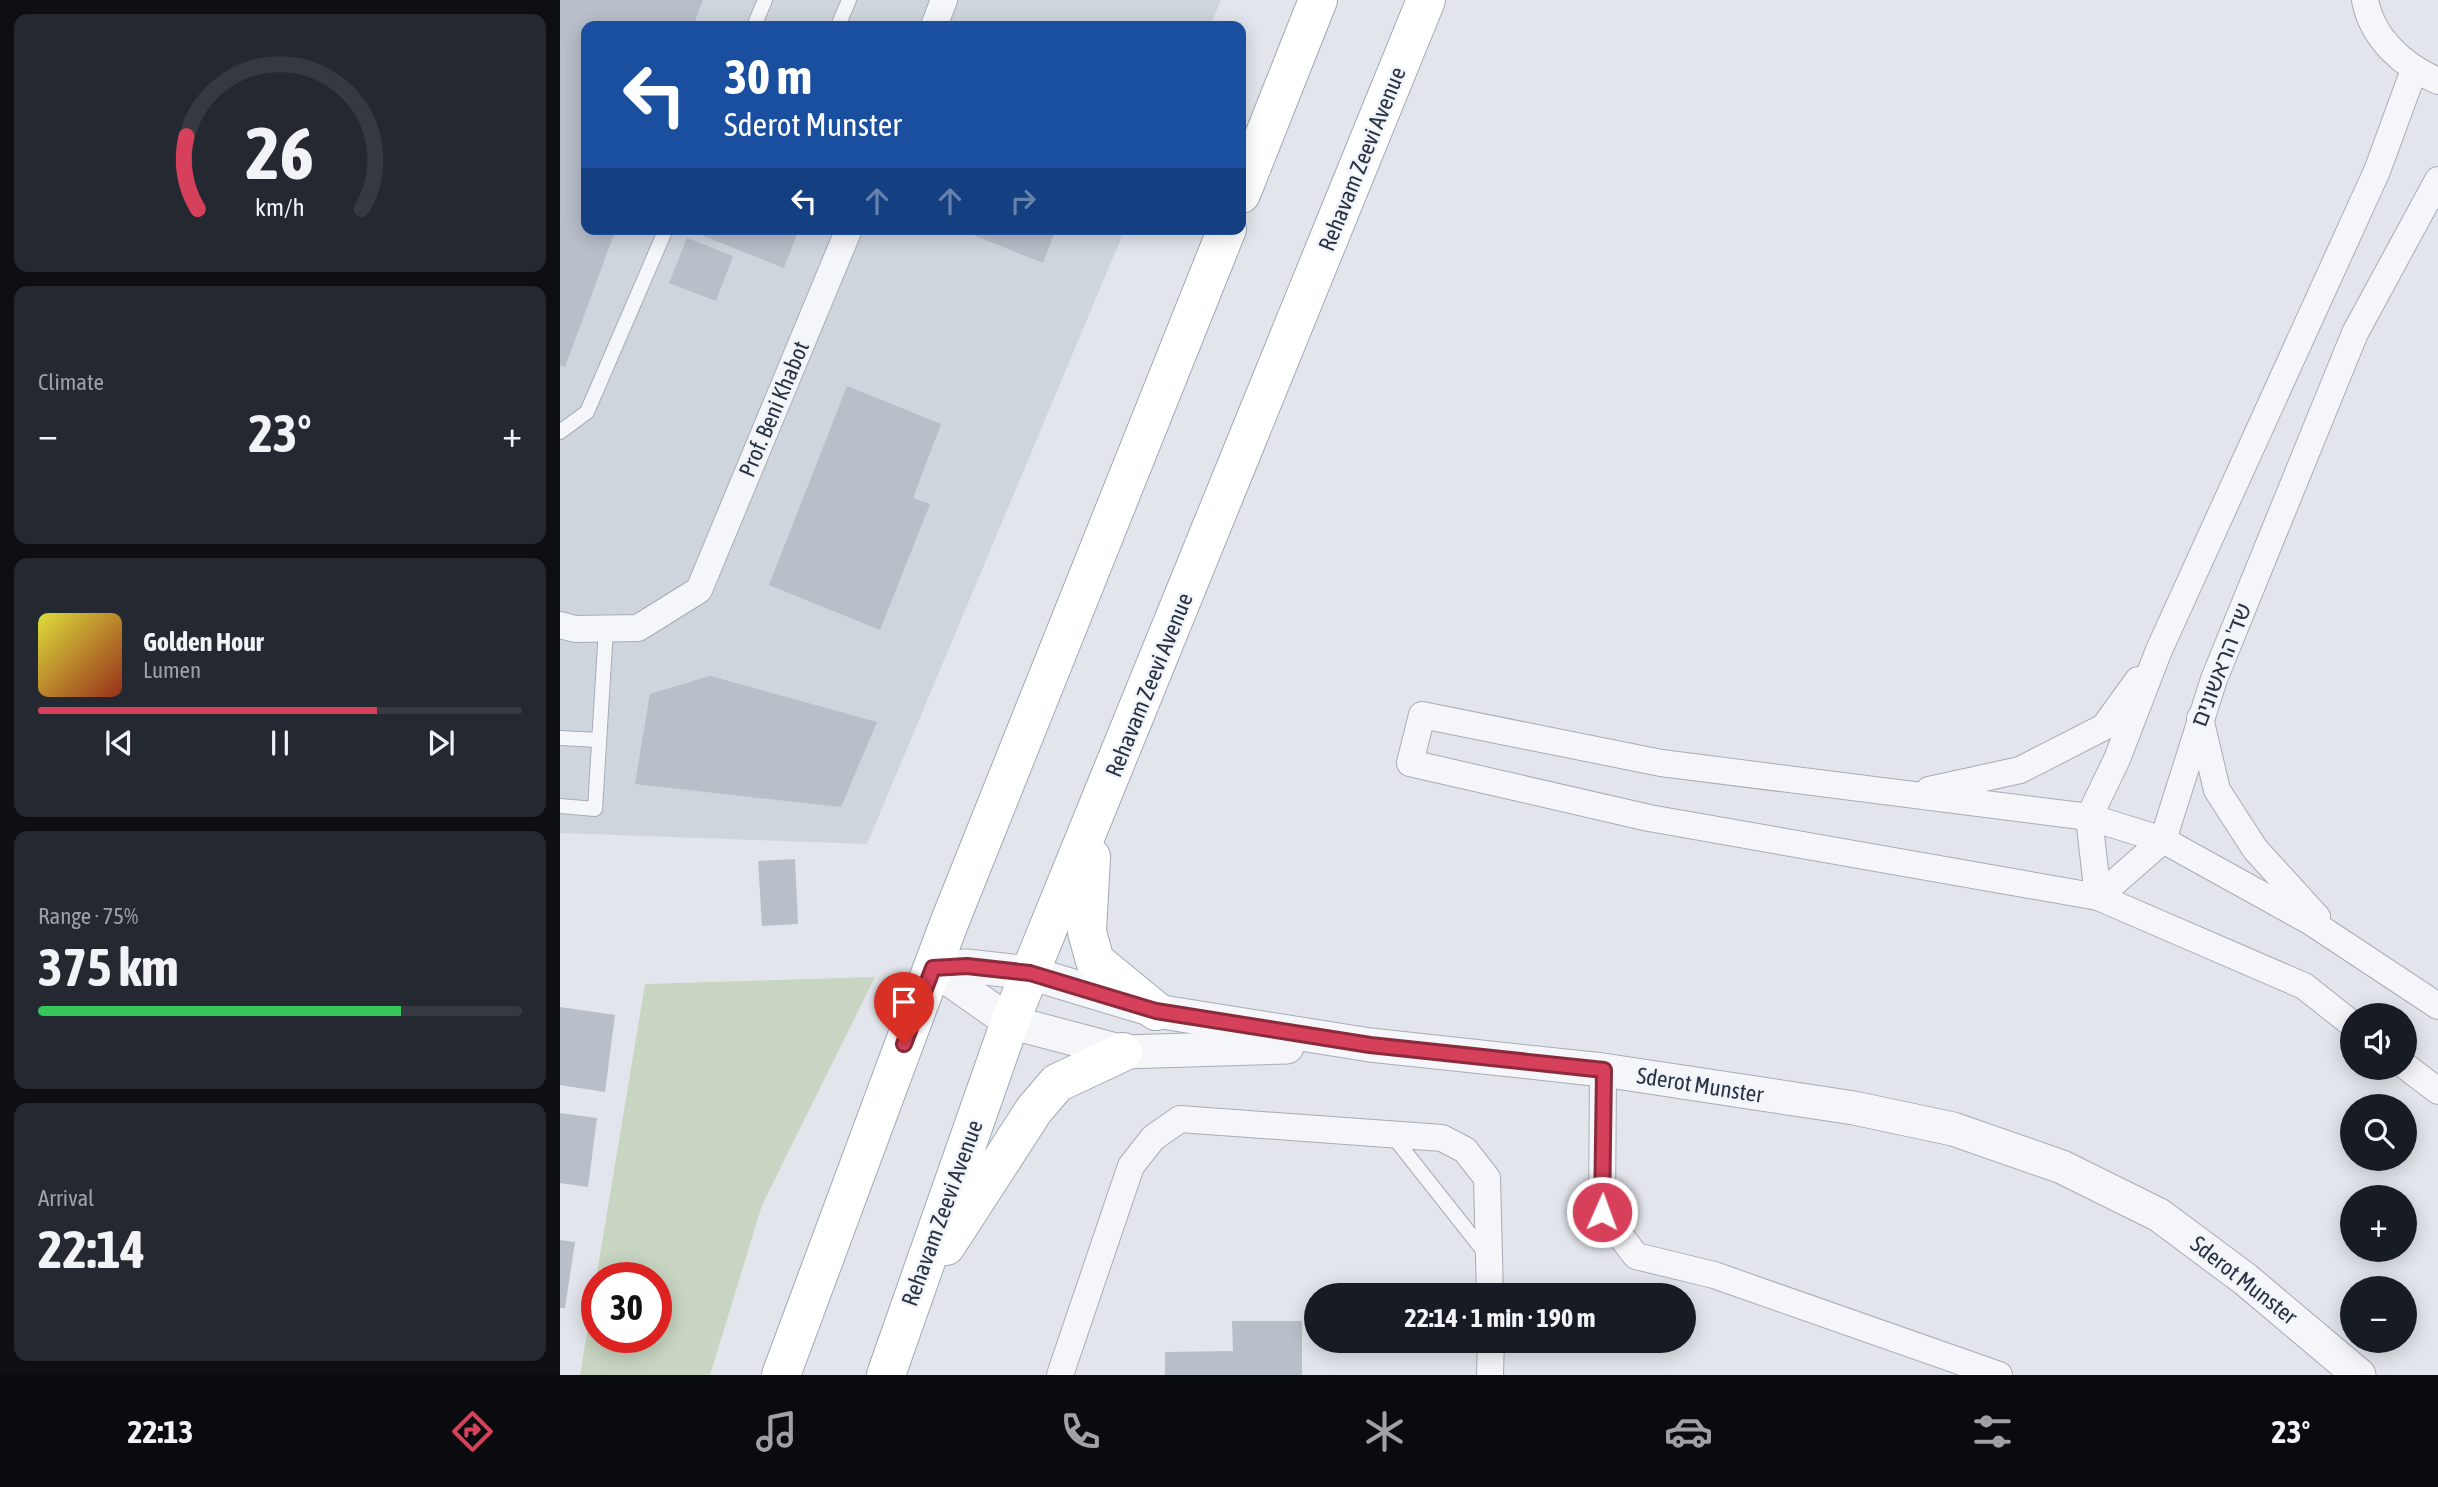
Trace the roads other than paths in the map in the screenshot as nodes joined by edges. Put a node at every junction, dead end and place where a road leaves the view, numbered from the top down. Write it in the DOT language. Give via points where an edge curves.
graph roads {
  1 [pos="765,0"];
  2 [pos="849,0"];
  3 [pos="944,0"];
  4 [pos="1318,0"];
  5 [pos="1426,0"];
  6 [pos="2360,3"];
  7 [pos="756,21"];
  8 [pos="840,21"];
  9 [pos="935,21"];
  10 [pos="2414,70"];
  11 [pos="2438,81"];
  12 [pos="2438,180"];
  13 [pos="1246,181"];
  14 [pos="663,235"];
  15 [pos="847,235"];
  16 [pos="1225,235"];
  17 [pos="560,432"];
  18 [pos="560,625"];
  19 [pos="606,629"];
  20 [pos="2159,650"];
  21 [pos="2200,718"];
  22 [pos="560,738"];
  23 [pos="600,740"];
  24 [pos="1910,794"];
  25 [pos="560,806"];
  26 [pos="2089,817"];
  27 [pos="1092,827"];
  28 [pos="2162,840"];
  29 [pos="2098,897"];
  30 [pos="2338,939"];
  31 [pos="933,968"];
  32 [pos="1030,973"];
  33 [pos="2438,1006"];
  34 [pos="1156,1011"];
  35 [pos="2340,1014"];
  36 [pos="1010,1022"];
  37 [pos="1370,1045"];
  38 [pos="1123,1052"];
  39 [pos="1604,1070"];
  40 [pos="2417,1075"];
  41 [pos="2438,1091"];
  42 [pos="1392,1134"];
  43 [pos="1489,1258"];
  44 [pos="1490,1283"];
  45 [pos="908,1304"];
  46 [pos="1491,1353"];
  47 [pos="781,1375"];
  48 [pos="886,1375"];
  49 [pos="1060,1375"];
  50 [pos="1490,1375"];
  51 [pos="1999,1375"];
  52 [pos="2359,1375"];
  1 -- 7 [label="lane"];
  2 -- 8 [label="lane"];
  3 -- 9 [label="street"];
  4 -- 13 [label="main road"];
  5 -- 27 [label="main road, Rehavam Zeevi Avenue"];
  6 -- 10 [label="street" via="2385,44"];
  10 -- 11 [label="street"];
  10 -- 20 [label="street" via="2377,171"];
  12 -- 21 [label="street, שד' הראשונים" via="2355,332"];
  14 -- 17 [label="lane" via="587,412"];
  15 -- 19 [label="street, Prof. Beni Khabot" via="699,590 638,628"];
  16 -- 31 [label="main road"];
  18 -- 19 [label="street"];
  19 -- 23 [label="lane"];
  20 -- 24 [label="street" via="2104,727 2020,770"];
  20 -- 26 [label="street"];
  21 -- 28 [label="street, שד' הראשונים"];
  21 -- 30 [label="street" via="2217,790 2255,849"];
  22 -- 23 [label="lane"];
  23 -- 25 [label="lane" via="595,809"];
  24 -- 26 [label="street"];
  24 -- 29 [label="street" via="1661,763 1422,715 1410,763 1649,818"];
  26 -- 28 [label="street"];
  26 -- 29 [label="street"];
  27 -- 32 [label="main road, Rehavam Zeevi Avenue"];
  27 -- 34 [label="main road" via="1087,932 1095,961"];
  28 -- 29 [label="street"];
  28 -- 30 [label="street"];
  29 -- 35 [label="street" via="2304,986"];
  30 -- 33 [label="street"];
  31 -- 32 [label="street, Sderot Munster" via="967,966"];
  31 -- 36 [label="street"];
  31 -- 47 [label="main road"];
  32 -- 34 [label="street, Sderot Munster"];
  32 -- 36 [label="main road, Rehavam Zeevi Avenue"];
  34 -- 37 [label="street, Sderot Munster"];
  36 -- 38 [label="street"];
  36 -- 45 [label="main road, Rehavam Zeevi Avenue"];
  37 -- 38 [label="street"];
  37 -- 39 [label="street, Sderot Munster"];
  38 -- 45 [label="main road" via="1056,1083"];
  39 -- 51 [label="street" via="1602,1212 1636,1256 1714,1275"];
  39 -- 52 [label="street, Sderot Munster" via="1854,1108 1954,1129 2062,1167 2159,1215 2245,1279"];
  40 -- 41 [label="street"];
  42 -- 43 [label="lane"];
  42 -- 43 [label="street" via="1442,1138 1465,1150 1487,1178"];
  42 -- 49 [label="street" via="1180,1119 1153,1138 1131,1166"];
  43 -- 44 [label="street"];
  45 -- 48 [label="main road, Rehavam Zeevi Avenue"];
  46 -- 50 [label="street"];
}
